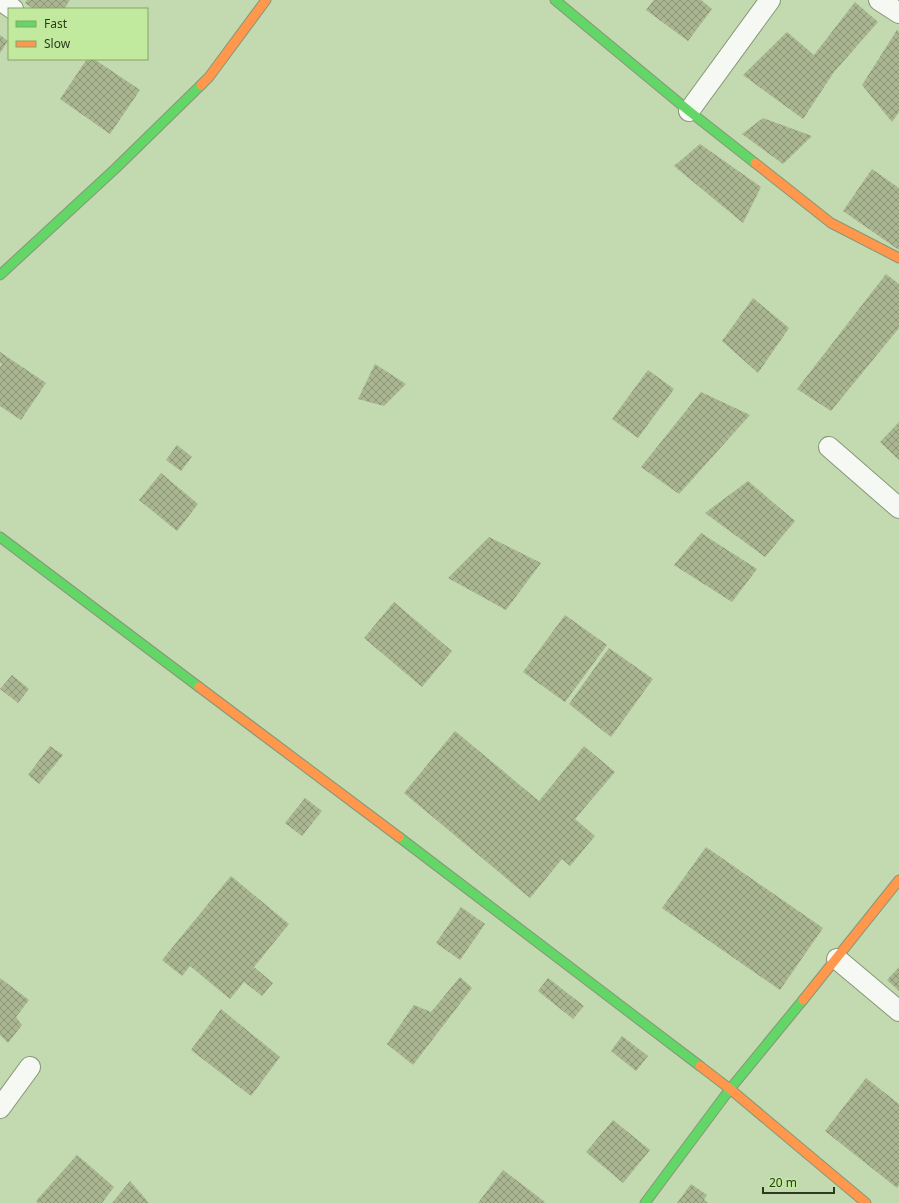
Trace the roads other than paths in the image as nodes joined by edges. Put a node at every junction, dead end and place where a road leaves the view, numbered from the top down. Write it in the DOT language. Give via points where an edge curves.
graph roads {
  1 [pos="0,0"];
  2 [pos="266,0"];
  3 [pos="555,0"];
  4 [pos="770,0"];
  5 [pos="879,0"];
  6 [pos="11,8"];
  7 [pos="899,13"];
  8 [pos="690,111"];
  9 [pos="899,258"];
  10 [pos="0,275"];
  11 [pos="830,447"];
  12 [pos="899,508"];
  13 [pos="0,537"];
  14 [pos="899,880"];
  15 [pos="838,959"];
  16 [pos="899,1011"];
  17 [pos="30,1067"];
  18 [pos="730,1089"];
  19 [pos="0,1108"];
  20 [pos="645,1203"];
  21 [pos="866,1203"];
  1 -- 6 [label="street"];
  2 -- 10 [label="street" via="209,77 116,168"];
  3 -- 8 [label="street"];
  4 -- 8 [label="street"];
  5 -- 7 [label="street"];
  8 -- 9 [label="street" via="830,223"];
  11 -- 12 [label="street"];
  13 -- 18 [label="street"];
  14 -- 15 [label="street"];
  15 -- 16 [label="street"];
  15 -- 18 [label="street"];
  17 -- 19 [label="street"];
  18 -- 20 [label="street"];
  18 -- 21 [label="street"];
}
